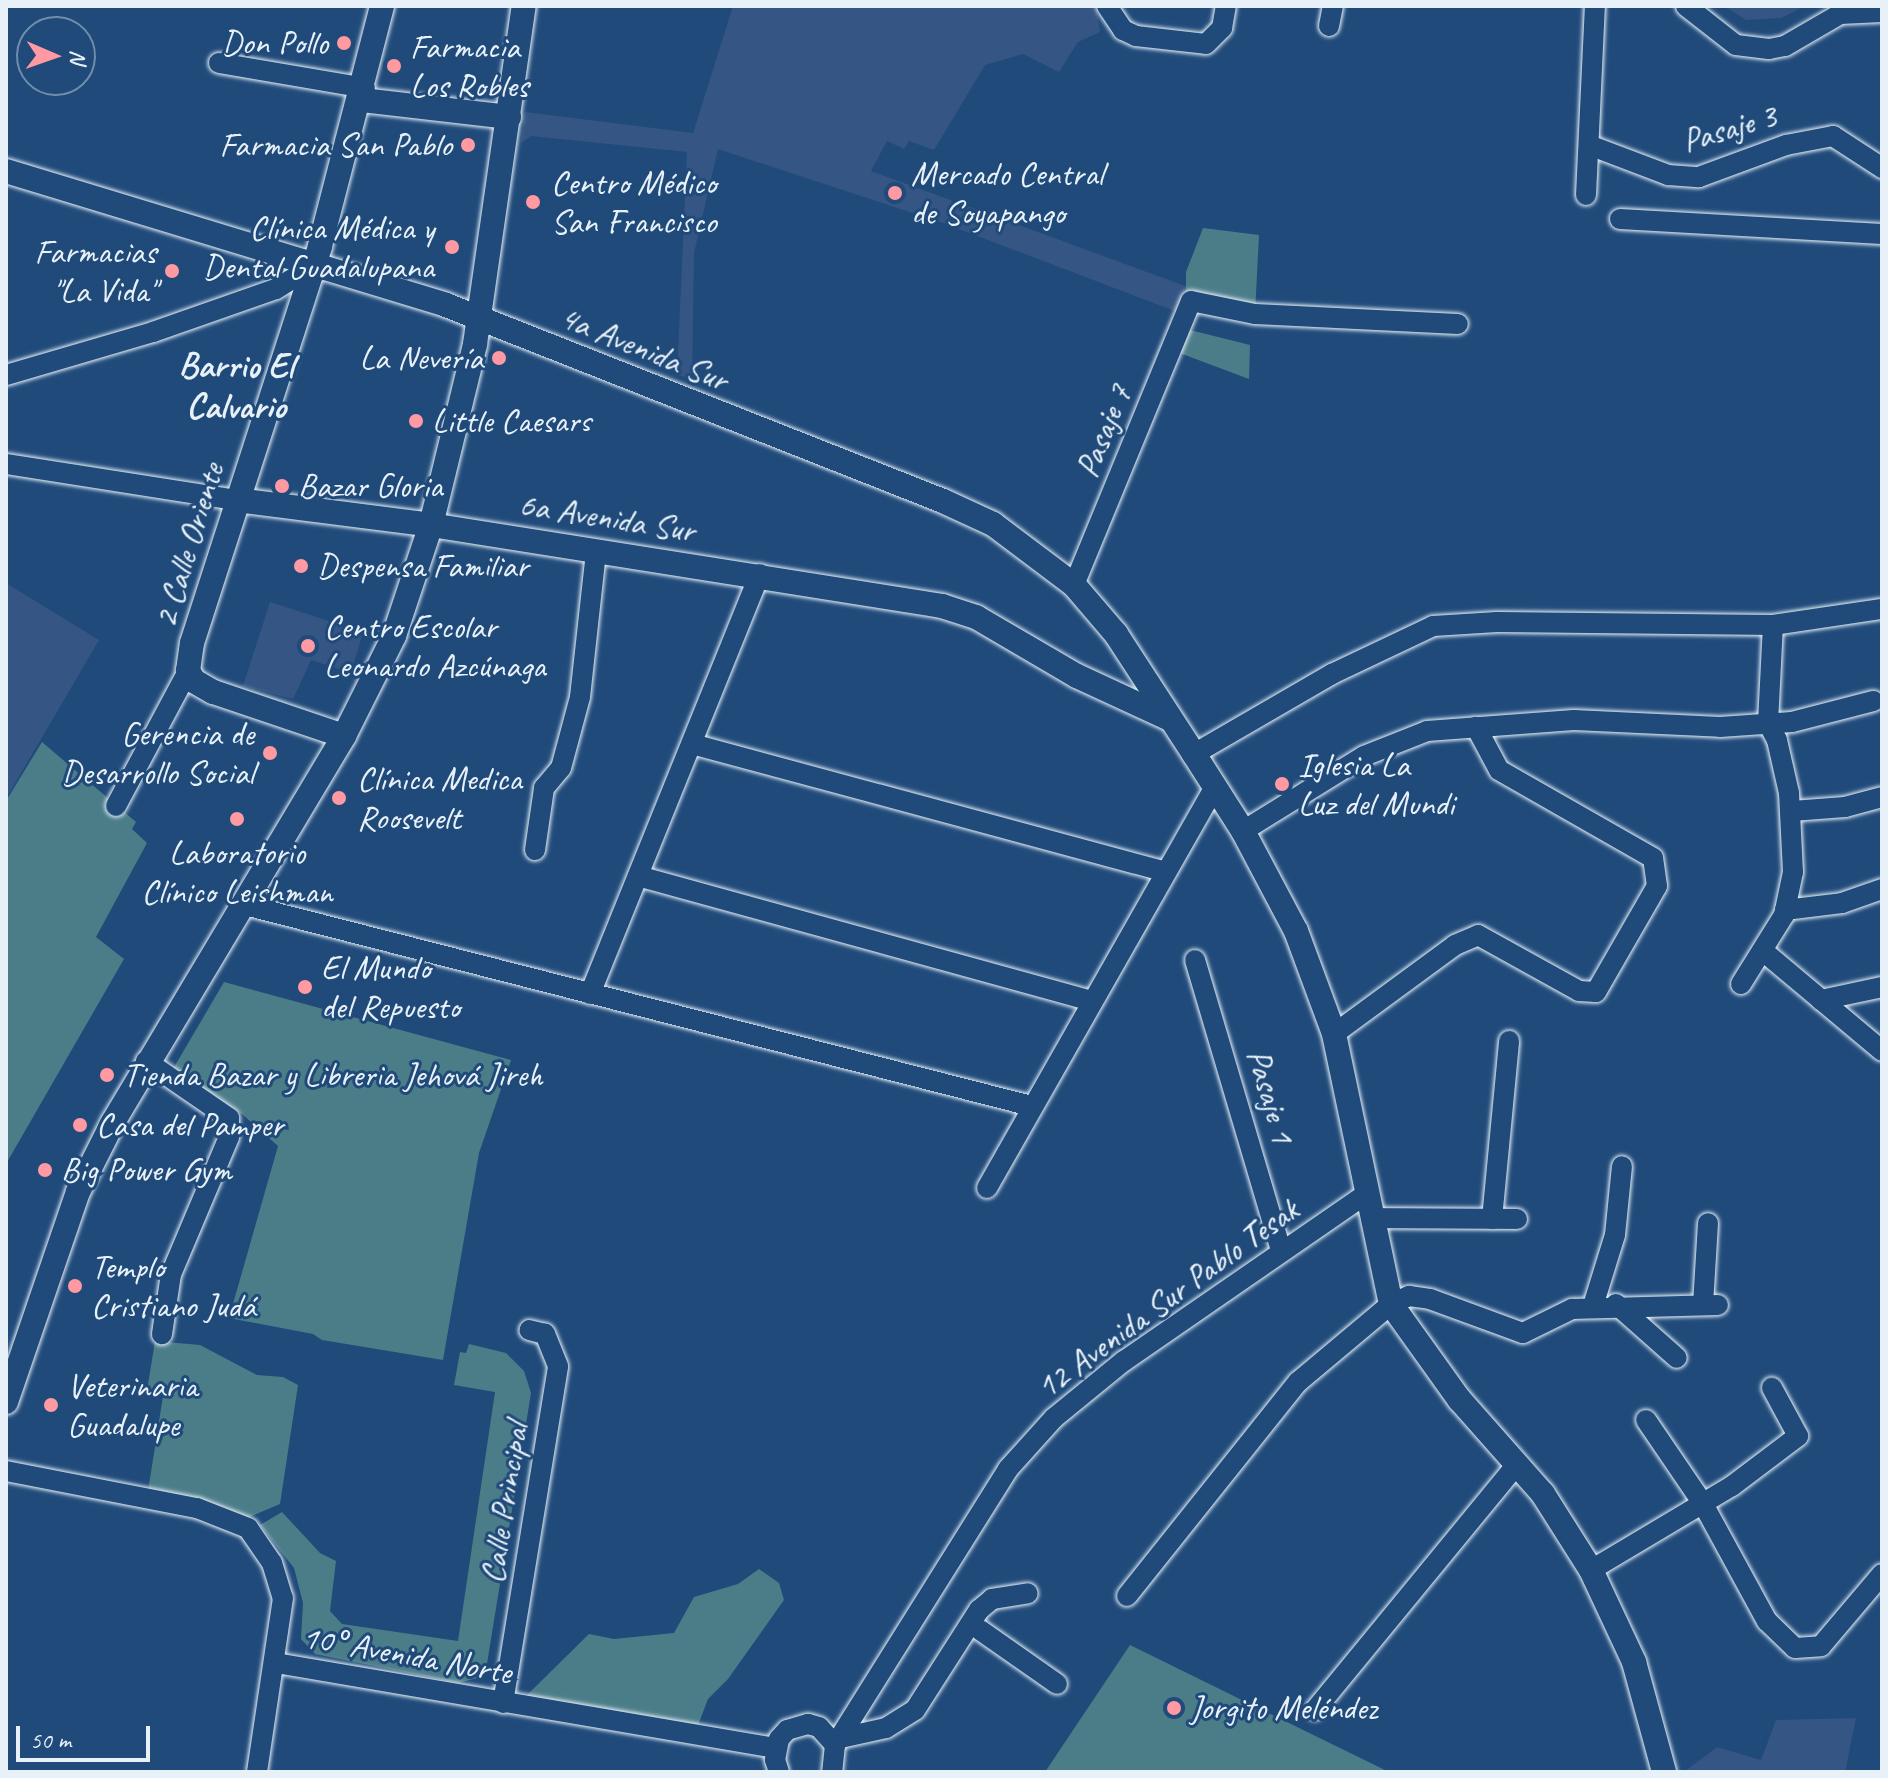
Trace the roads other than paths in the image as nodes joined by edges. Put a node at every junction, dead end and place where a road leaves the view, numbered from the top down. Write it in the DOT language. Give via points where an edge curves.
graph roads {
  1 [pos="382,6"];
  2 [pos="524,6"];
  3 [pos="1107,6"];
  4 [pos="1226,6"];
  5 [pos="1595,6"];
  6 [pos="1686,6"];
  7 [pos="1834,12"];
  8 [pos="1882,12"];
  9 [pos="219,63"];
  10 [pos="363,94"];
  11 [pos="509,117"];
  12 [pos="1589,145"];
  13 [pos="1882,168"];
  14 [pos="6,171"];
  15 [pos="1586,195"];
  16 [pos="1620,219"];
  17 [pos="1882,234"];
  18 [pos="313,266"];
  19 [pos="479,318"];
  20 [pos="1458,324"];
  21 [pos="6,375"];
  22 [pos="6,464"];
  23 [pos="237,500"];
  24 [pos="431,525"];
  25 [pos="596,551"];
  26 [pos="760,574"];
  27 [pos="1074,585"];
  28 [pos="1882,609"];
  29 [pos="1773,625"];
  30 [pos="1116,634"];
  31 [pos="195,679"];
  32 [pos="1092,681"];
  33 [pos="1873,701"];
  34 [pos="1172,720"];
  35 [pos="1768,723"];
  36 [pos="1476,727"];
  37 [pos="344,736"];
  38 [pos="692,744"];
  39 [pos="1194,754"];
  40 [pos="1215,787"];
  41 [pos="1882,797"];
  42 [pos="116,806"];
  43 [pos="1792,811"];
  44 [pos="1243,831"];
  45 [pos="535,850"];
  46 [pos="1165,872"];
  47 [pos="638,876"];
  48 [pos="1882,889"];
  49 [pos="245,905"];
  50 [pos="1785,910"];
  51 [pos="1763,951"];
  52 [pos="1195,960"];
  53 [pos="1741,984"];
  54 [pos="1882,987"];
  55 [pos="590,994"];
  56 [pos="1821,1000"];
  57 [pos="1091,1001"];
  58 [pos="1334,1034"];
  59 [pos="1509,1041"];
  60 [pos="1882,1051"];
  61 [pos="146,1061"];
  62 [pos="1031,1106"];
  63 [pos="1622,1166"];
  64 [pos="987,1188"];
  65 [pos="1366,1194"];
  66 [pos="1371,1218"];
  67 [pos="1492,1219"];
  68 [pos="1517,1219"];
  69 [pos="1708,1223"];
  70 [pos="1281,1250"];
  71 [pos="1391,1304"];
  72 [pos="1616,1304"];
  73 [pos="1593,1306"];
  74 [pos="529,1330"];
  75 [pos="162,1334"];
  76 [pos="1677,1358"];
  77 [pos="1772,1388"];
  78 [pos="6,1402"];
  79 [pos="1646,1420"];
  80 [pos="1517,1464"];
  81 [pos="6,1471"];
  82 [pos="1702,1502"];
  83 [pos="1591,1570"];
  84 [pos="1882,1574"];
  85 [pos="1028,1593"];
  86 [pos="1127,1596"];
  87 [pos="980,1630"];
  88 [pos="276,1663"];
  89 [pos="1057,1684"];
  90 [pos="503,1703"];
  91 [pos="1315,1710"];
  92 [pos="840,1741"];
  93 [pos="775,1748"];
  94 [pos="257,1772"];
  95 [pos="779,1772"];
  96 [pos="832,1772"];
  97 [pos="1664,1772"];
  1 -- 10 [label="main road, 2 Calle Oriente"];
  2 -- 11 [label="main road"];
  3 -- 4 [label="street" via="1123,30 1136,36 1206,44 1222,28"];
  5 -- 12 [label="street"];
  6 -- 7 [label="street" via="1721,37 1752,48 1785,46"];
  7 -- 8 [label="street"];
  9 -- 10 [label="street"];
  10 -- 11 [label="main road"];
  10 -- 18 [label="main road, 2 Calle Oriente"];
  11 -- 19 [label="main road"];
  12 -- 13 [label="street, Pasaje 3" via="1668,175 1699,177 1786,145 1833,136"];
  12 -- 15 [label="street"];
  14 -- 18 [label="main road, 4a Avenida Sur"];
  16 -- 17 [label="street"];
  18 -- 19 [label="main road, 4a Avenida Sur" via="401,288"];
  18 -- 21 [label="street" via="276,289 167,328"];
  18 -- 23 [label="main road, 2 Calle Oriente"];
  19 -- 24 [label="main road"];
  19 -- 27 [label="main road, 4a Avenida Sur" via="943,501 993,524"];
  20 -- 27 [label="street, Pasaje 7" via="1255,314 1191,301"];
  22 -- 23 [label="street, 6a Avenida Sur"];
  23 -- 24 [label="main road, 6a Avenida Sur"];
  23 -- 31 [label="main road, 2 Calle Oriente" via="192,643"];
  24 -- 25 [label="main road, 6a Avenida Sur"];
  24 -- 37 [label="main road" via="394,636"];
  25 -- 26 [label="main road, 6a Avenida Sur"];
  25 -- 45 [label="street" via="580,697 561,768 544,788"];
  26 -- 32 [label="main road, 6a Avenida Sur" via="942,606 976,617"];
  26 -- 38 [label="street"];
  27 -- 30 [label="main road, 4a Avenida Sur"];
  28 -- 29 [label="street"];
  29 -- 35 [label="street"];
  29 -- 39 [label="street" via="1433,626 1332,674"];
  30 -- 32 [label="main road" via="1119,664"];
  30 -- 34 [label="main road, 4a Avenida Sur"];
  31 -- 37 [label="main road"];
  31 -- 42 [label="street"];
  32 -- 34 [label="main road, 6a Avenida Sur"];
  33 -- 35 [label="street"];
  34 -- 39 [label="main road, 4a Avenida Sur"];
  35 -- 36 [label="street" via="1720,727 1574,720"];
  35 -- 43 [label="street" via="1785,769"];
  36 -- 44 [label="street" via="1427,731 1390,745"];
  36 -- 58 [label="street" via="1499,770 1653,858 1657,886 1596,992 1579,991 1478,935 1455,945"];
  37 -- 49 [label="main road"];
  38 -- 46 [label="street"];
  38 -- 47 [label="street"];
  39 -- 40 [label="main road, 4a Avenida Sur"];
  40 -- 44 [label="main road, 4a Avenida Sur"];
  40 -- 46 [label="street"];
  41 -- 43 [label="street" via="1845,807"];
  43 -- 50 [label="street" via="1793,872"];
  44 -- 58 [label="main road, 4a Avenida Sur" via="1296,931"];
  46 -- 57 [label="street"];
  47 -- 55 [label="street"];
  47 -- 57 [label="street"];
  48 -- 50 [label="street" via="1842,903"];
  49 -- 55 [label="street"];
  49 -- 61 [label="main road"];
  50 -- 51 [label="street"];
  51 -- 53 [label="street"];
  51 -- 56 [label="street"];
  52 -- 70 [label="street, Pasaje 1"];
  54 -- 56 [label="street"];
  55 -- 62 [label="street"];
  56 -- 60 [label="street"];
  57 -- 62 [label="street"];
  58 -- 65 [label="main road, 4a Avenida Sur"];
  59 -- 67 [label="street"];
  61 -- 75 [label="street" via="229,1118 229,1137 171,1274"];
  61 -- 78 [label="main road" via="78,1192"];
  62 -- 64 [label="street"];
  63 -- 73 [label="street" via="1615,1235"];
  65 -- 66 [label="main road, 4a Avenida Sur"];
  65 -- 70 [label="street, 12 Avenida Sur Pablo Tesak"];
  66 -- 67 [label="street"];
  66 -- 71 [label="main road, 4a Avenida Sur"];
  67 -- 68 [label="street"];
  69 -- 72 [label="street" via="1710,1305"];
  70 -- 92 [label="street, 12 Avenida Sur Pablo Tesak" via="1124,1361 1054,1418 1008,1469"];
  71 -- 73 [label="street" via="1409,1296 1430,1299 1523,1333 1572,1309"];
  71 -- 80 [label="main road" via="1459,1399"];
  71 -- 86 [label="street" via="1279,1403"];
  72 -- 73 [label="street"];
  72 -- 76 [label="street"];
  74 -- 90 [label="street, Calle Principal" via="545,1334 558,1366"];
  77 -- 82 [label="street" via="1798,1436"];
  79 -- 82 [label="street"];
  80 -- 83 [label="main road" via="1543,1494"];
  80 -- 91 [label="street"];
  81 -- 88 [label="street, 10° Avenida Norte" via="197,1508 248,1528 272,1563 283,1598"];
  82 -- 83 [label="street"];
  82 -- 84 [label="street" via="1767,1621 1795,1648 1821,1646"];
  83 -- 97 [label="main road" via="1634,1662"];
  85 -- 92 [label="street" via="992,1599 979,1610 915,1710 886,1728"];
  87 -- 89 [label="street"];
  88 -- 90 [label="street, 10° Avenida Norte"];
  88 -- 94 [label="street"];
  90 -- 93 [label="street, 10° Avenida Norte"];
  92 -- 93 [label="street" via="808,1724 787,1730"];
  92 -- 96 [label="street"];
  93 -- 95 [label="street"];
}
